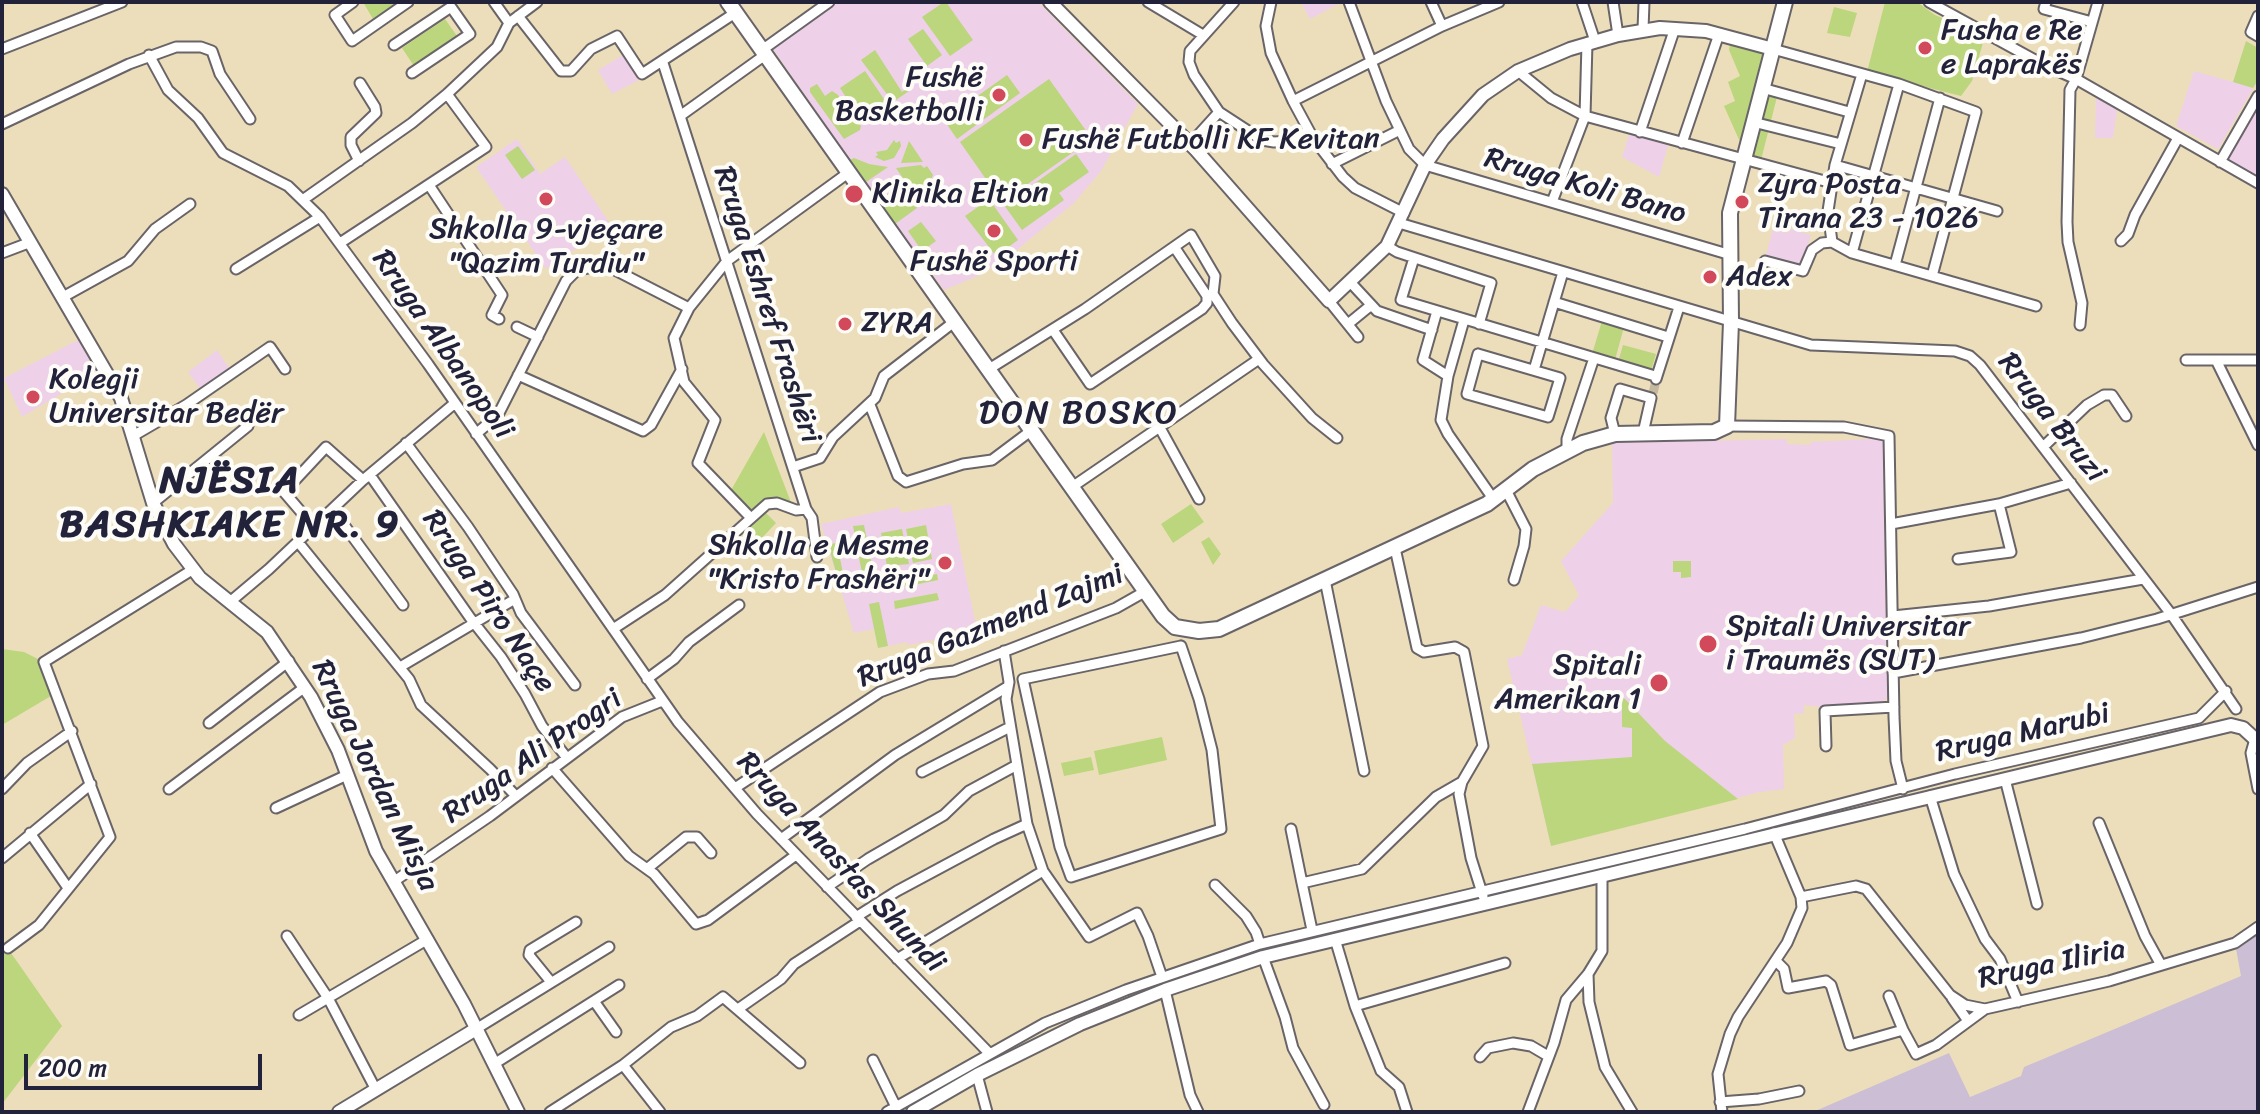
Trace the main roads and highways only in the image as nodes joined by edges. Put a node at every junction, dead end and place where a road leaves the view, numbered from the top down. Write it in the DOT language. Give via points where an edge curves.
graph roads {
  1 [pos="1785,2"];
  2 [pos="731,7"];
  1 -- 2 [label="main road" via="1730,213 1727,426 1714,432 1600,437 1567,450 1500,495 1395,548 1219,629 1185,630 1163,616"];
}
